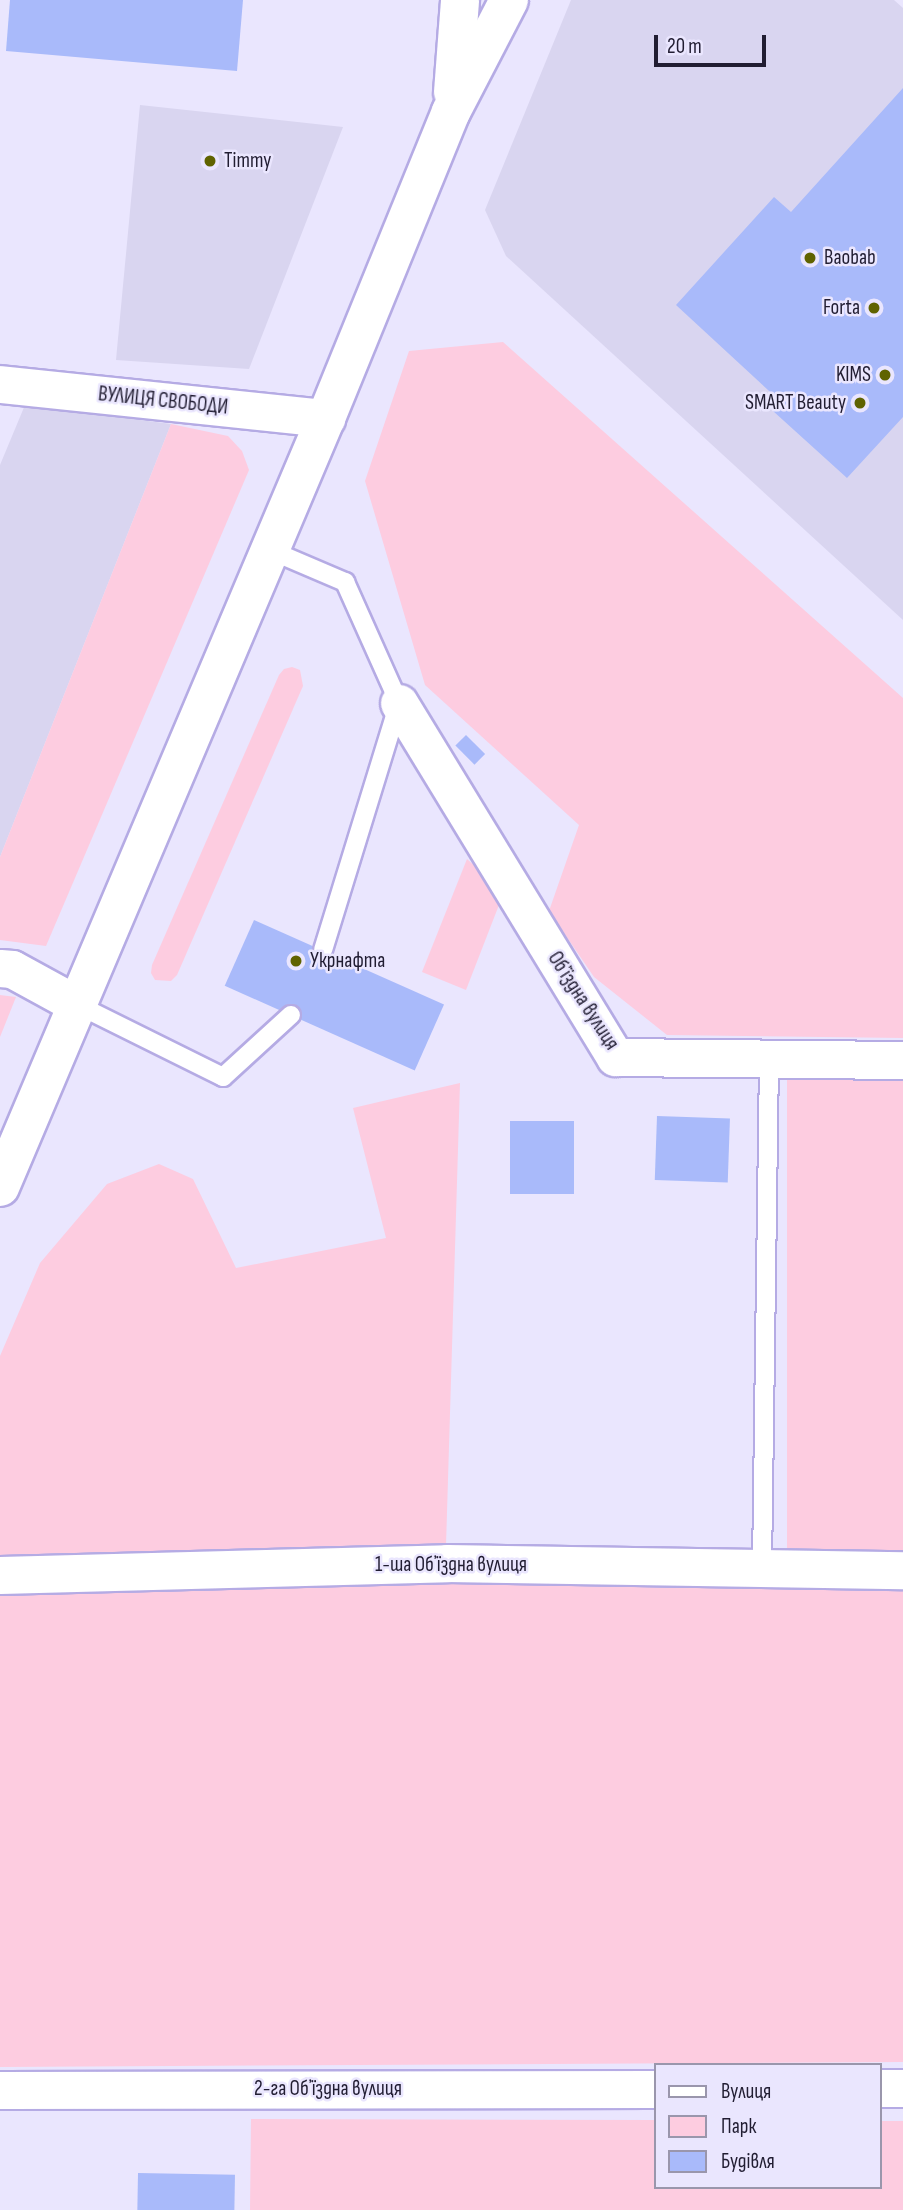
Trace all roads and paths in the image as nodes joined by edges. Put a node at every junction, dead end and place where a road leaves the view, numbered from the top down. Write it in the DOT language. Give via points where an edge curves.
graph roads {
  1 [pos="460,0"];
  2 [pos="509,0"];
  3 [pos="451,112"];
  4 [pos="0,384"];
  5 [pos="326,418"];
  6 [pos="270,550"];
  7 [pos="399,703"];
  8 [pos="323,950"];
  9 [pos="0,968"];
  10 [pos="78,1005"];
  11 [pos="290,1015"];
  12 [pos="769,1058"];
  13 [pos="903,1060"];
  14 [pos="0,1187"];
  15 [pos="762,1567"];
  16 [pos="903,1570"];
  17 [pos="0,1575"];
  18 [pos="882,2088"];
  19 [pos="903,2088"];
  20 [pos="654,2089"];
  21 [pos="0,2090"];
  1 -- 3 [label="main road"];
  2 -- 3 [label="main road"];
  3 -- 5 [label="main road"];
  4 -- 5 [label="street, ВУЛИЦЯ СВОБОДИ"];
  5 -- 6 [label="main road"];
  6 -- 7 [label="lane" via="345,582"];
  6 -- 10 [label="main road"];
  7 -- 8 [label="lane"];
  7 -- 12 [label="street, Обʼїздна вулиця" via="615,1057"];
  9 -- 10 [label="street" via="12,969"];
  10 -- 11 [label="lane" via="223,1077"];
  10 -- 14 [label="main road"];
  12 -- 13 [label="street, Обʼїздна вулиця"];
  12 -- 15 [label="lane"];
  15 -- 16 [label="street, 1-ша Обʼїздна вулиця"];
  15 -- 17 [label="street, 1-ша Обʼїздна вулиця" via="447,1563"];
  18 -- 19 [label="street"];
  20 -- 21 [label="street, 2-га Обʼїздна вулиця"];
}
